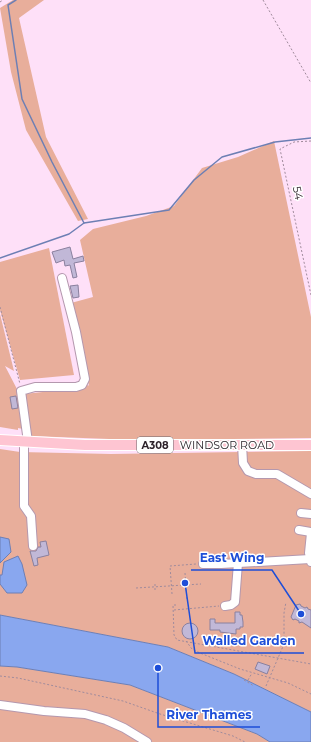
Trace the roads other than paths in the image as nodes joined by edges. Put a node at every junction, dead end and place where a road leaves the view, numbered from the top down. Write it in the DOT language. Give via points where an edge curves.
graph roads {
  1 [pos="62,278"];
  2 [pos="0,440"];
  3 [pos="26,442"];
  4 [pos="242,444"];
  5 [pos="311,445"];
  6 [pos="311,494"];
  7 [pos="301,513"];
  8 [pos="311,514"];
  9 [pos="298,530"];
  10 [pos="311,532"];
  11 [pos="310,542"];
  12 [pos="34,546"];
  13 [pos="310,561"];
  14 [pos="238,563"];
  15 [pos="203,564"];
  16 [pos="225,606"];
  17 [pos="0,705"];
  18 [pos="147,742"];
  1 -- 3 [label="lane" via="85,379 82,385 76,387 35,387 21,390"];
  2 -- 3 [label="main road, WINDSOR ROAD / A308"];
  3 -- 4 [label="main road, WINDSOR ROAD / A308" via="85,445"];
  3 -- 12 [label="lane" via="24,506 31,516"];
  4 -- 5 [label="main road, WINDSOR ROAD / A308"];
  4 -- 6 [label="lane" via="243,463 248,471 279,475"];
  7 -- 8 [label="lane"];
  9 -- 10 [label="lane"];
  10 -- 11 [label="lane"];
  11 -- 13 [label="lane"];
  13 -- 14 [label="lane"];
  14 -- 15 [label="lane"];
  14 -- 16 [label="lane" via="235,600 231,605"];
  17 -- 18 [label="lane" via="85,714 124,728"];
}
